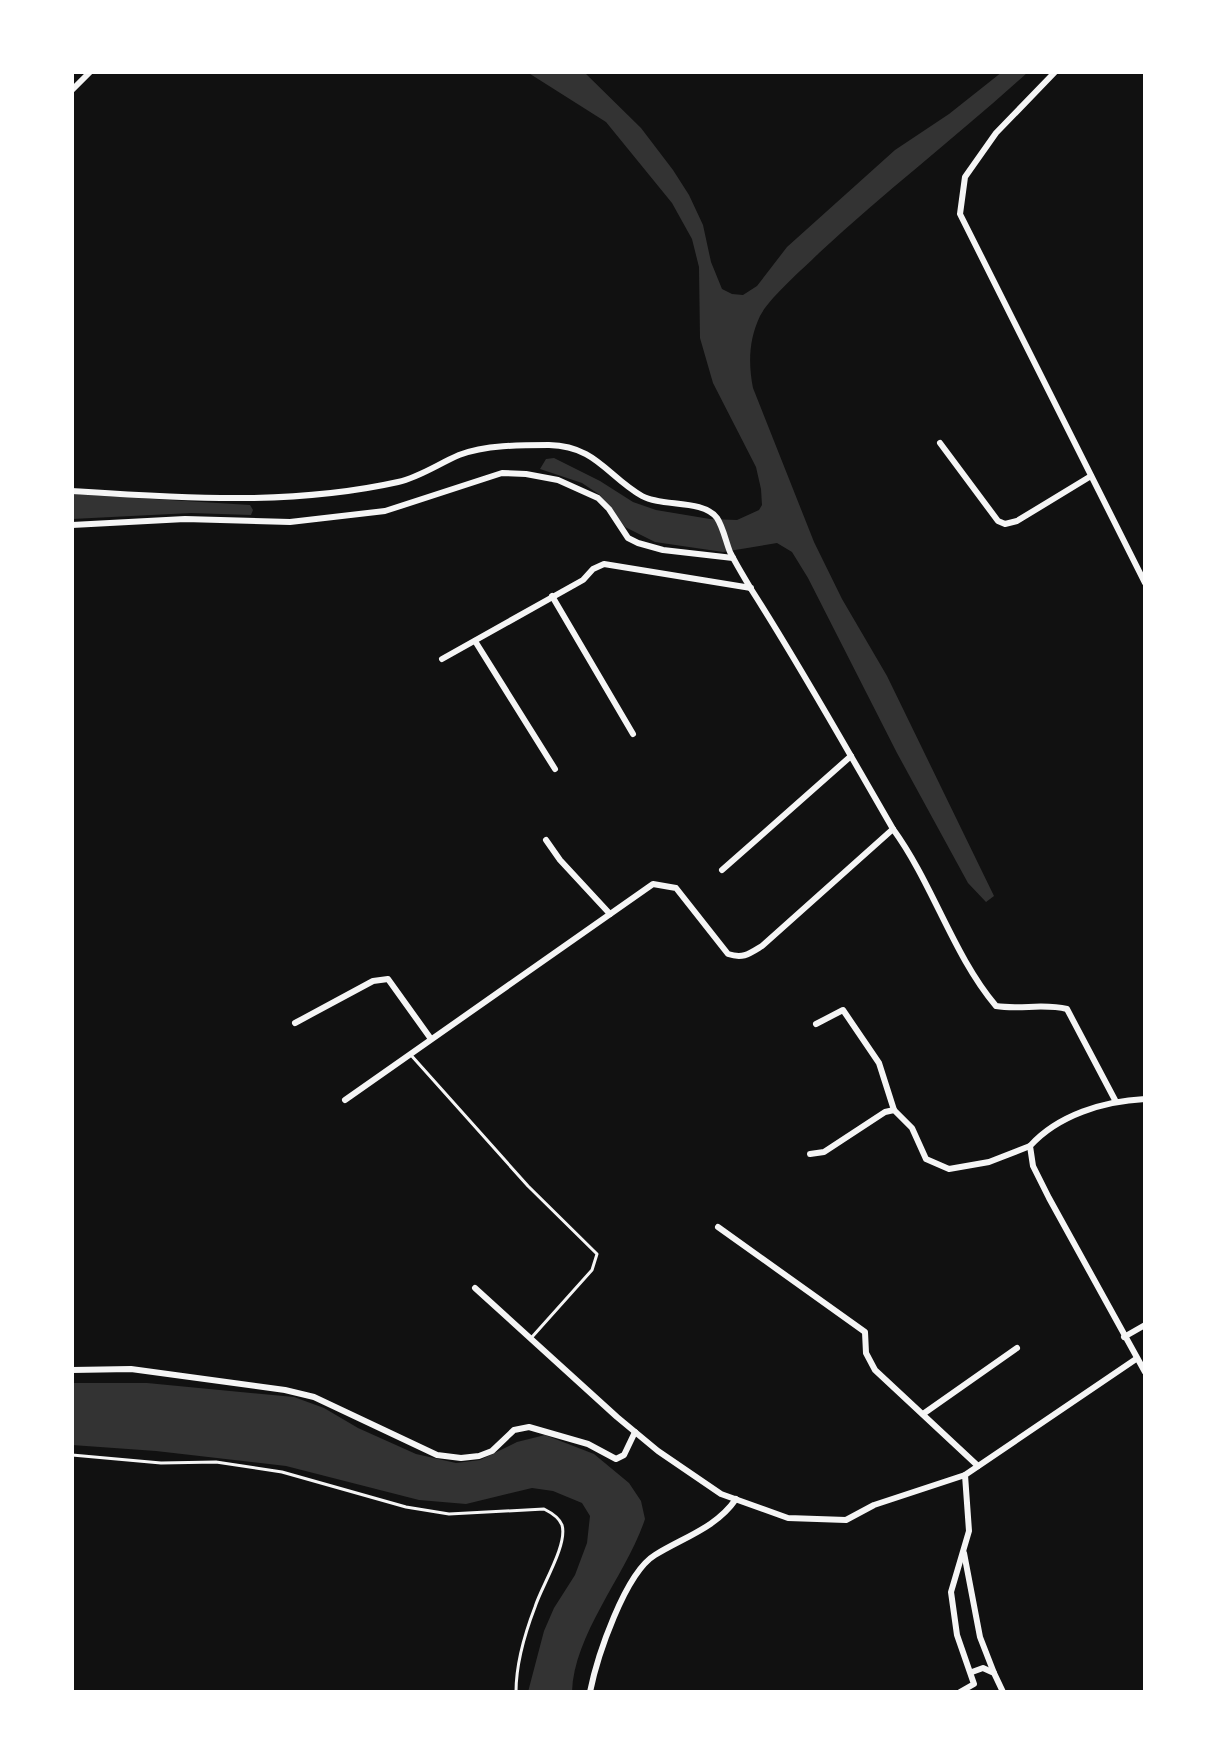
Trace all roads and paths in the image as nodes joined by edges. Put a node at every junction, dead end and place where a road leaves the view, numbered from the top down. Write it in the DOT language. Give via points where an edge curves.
graph roads {
  1 [pos="90,72"];
  2 [pos="1055,72"];
  3 [pos="72,90"];
  4 [pos="940,443"];
  5 [pos="1091,476"];
  6 [pos="72,491"];
  7 [pos="72,525"];
  8 [pos="732,556"];
  9 [pos="1145,583"];
  10 [pos="751,588"];
  11 [pos="552,596"];
  12 [pos="475,641"];
  13 [pos="442,659"];
  14 [pos="633,734"];
  15 [pos="851,756"];
  16 [pos="555,769"];
  17 [pos="893,829"];
  18 [pos="546,840"];
  19 [pos="722,870"];
  20 [pos="610,914"];
  21 [pos="295,1023"];
  22 [pos="816,1024"];
  23 [pos="431,1039"];
  24 [pos="409,1053"];
  25 [pos="1145,1099"];
  26 [pos="345,1100"];
  27 [pos="1115,1100"];
  28 [pos="894,1110"];
  29 [pos="1030,1146"];
  30 [pos="810,1154"];
  31 [pos="718,1227"];
  32 [pos="475,1288"];
  33 [pos="1145,1325"];
  34 [pos="1124,1337"];
  35 [pos="530,1340"];
  36 [pos="1017,1348"];
  37 [pos="1136,1359"];
  38 [pos="72,1370"];
  39 [pos="1145,1372"];
  40 [pos="923,1414"];
  41 [pos="635,1432"];
  42 [pos="72,1455"];
  43 [pos="978,1466"];
  44 [pos="965,1475"];
  45 [pos="736,1499"];
  46 [pos="964,1550"];
  47 [pos="972,1672"];
  48 [pos="994,1673"];
  49 [pos="516,1692"];
  50 [pos="590,1692"];
  51 [pos="960,1692"];
  52 [pos="1003,1692"];
  1 -- 3 [label="street"];
  2 -- 5 [label="street" via="996,133 965,177 960,214"];
  4 -- 5 [label="street" via="1005,524"];
  5 -- 9 [label="street"];
  6 -- 8 [label="street" via="208,498 313,496 400,482 486,448 551,445 579,450 642,496 695,506 717,518"];
  7 -- 8 [label="street" via="185,519 290,522 373,513 502,473 526,474 558,480 598,498 628,538 638,543"];
  8 -- 10 [label="street"];
  10 -- 11 [label="street" via="604,564"];
  10 -- 15 [label="street"];
  11 -- 12 [label="street"];
  11 -- 14 [label="street"];
  12 -- 13 [label="street"];
  12 -- 16 [label="street"];
  15 -- 17 [label="street"];
  15 -- 19 [label="street"];
  17 -- 20 [label="street" via="747,956 728,954 692,906 667,885 653,884"];
  17 -- 27 [label="street" via="923,875 980,988 996,1006 1067,1009"];
  18 -- 20 [label="street"];
  20 -- 23 [label="street"];
  21 -- 23 [label="street" via="373,981 388,979"];
  22 -- 28 [label="street" via="843,1010 879,1063"];
  23 -- 24 [label="street"];
  24 -- 26 [label="street"];
  24 -- 35 [label="lane" via="597,1254 592,1270"];
  25 -- 27 [label="street"];
  27 -- 29 [label="street" via="1063,1120"];
  28 -- 29 [label="street" via="912,1128 926,1159 949,1169 989,1162"];
  28 -- 30 [label="street" via="824,1152"];
  29 -- 34 [label="street" via="1033,1166"];
  31 -- 40 [label="street" via="865,1332 866,1353 875,1370"];
  32 -- 35 [label="street"];
  33 -- 34 [label="street"];
  34 -- 37 [label="street"];
  35 -- 41 [label="street"];
  36 -- 40 [label="street"];
  37 -- 39 [label="street"];
  37 -- 43 [label="street"];
  38 -- 41 [label="street" via="131,1369 285,1390 314,1397 437,1455 461,1458 492,1451 514,1430 529,1427 588,1444 616,1459 624,1455"];
  40 -- 43 [label="street"];
  41 -- 45 [label="street" via="721,1494"];
  42 -- 49 [label="path" via="282,1472 449,1514 544,1509 554,1514 562,1525 561,1541 527,1631"];
  43 -- 44 [label="street"];
  44 -- 45 [label="street" via="874,1505 846,1520 788,1518"];
  44 -- 46 [label="street" via="969,1531"];
  45 -- 50 [label="street" via="696,1534 640,1566 617,1611"];
  46 -- 47 [label="street" via="951,1592 957,1635"];
  46 -- 48 [label="street" via="980,1637"];
  47 -- 48 [label="street" via="983,1668"];
  47 -- 51 [label="street" via="974,1684"];
  48 -- 52 [label="street"];
}
